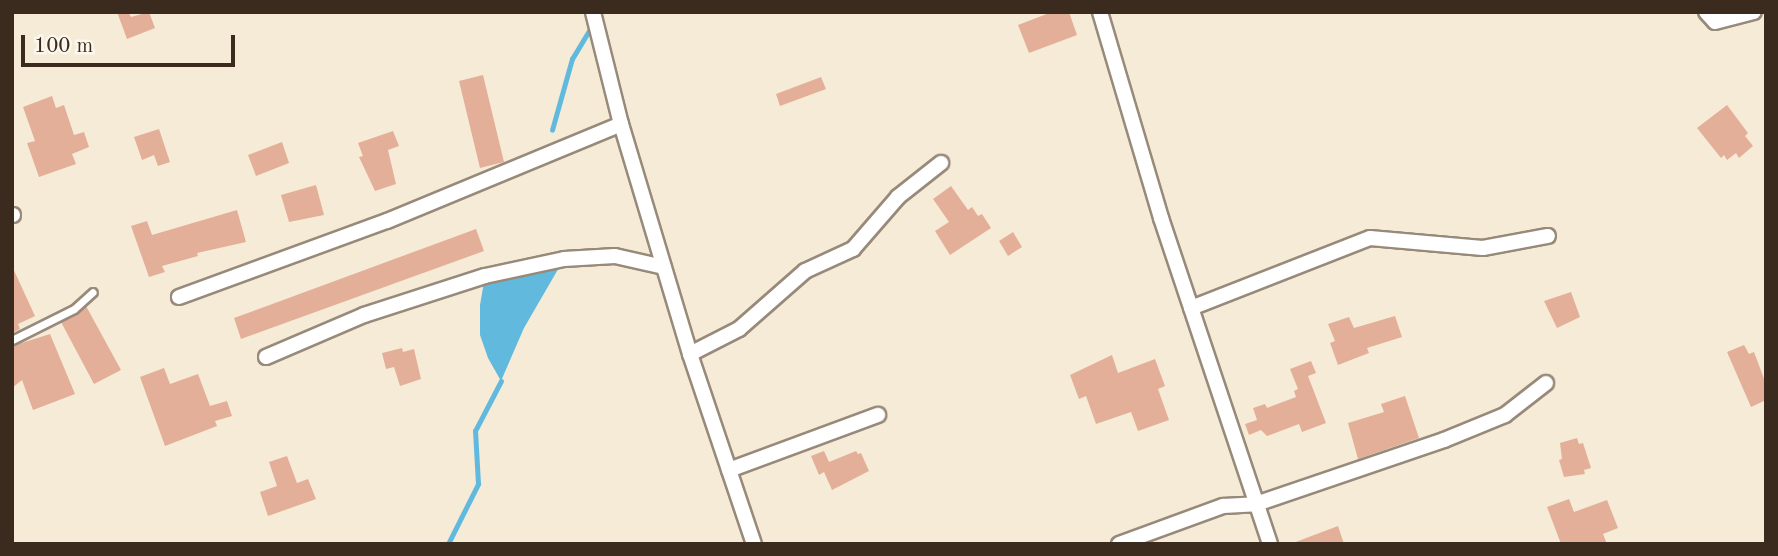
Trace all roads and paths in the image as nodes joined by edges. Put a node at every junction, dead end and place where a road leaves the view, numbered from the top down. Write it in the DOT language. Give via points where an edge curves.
graph roads {
  1 [pos="593,12"];
  2 [pos="1100,12"];
  3 [pos="1706,12"];
  4 [pos="1754,12"];
  5 [pos="621,124"];
  6 [pos="941,163"];
  7 [pos="1548,236"];
  8 [pos="664,267"];
  9 [pos="93,292"];
  10 [pos="179,297"];
  11 [pos="1191,308"];
  12 [pos="12,340"];
  13 [pos="690,354"];
  14 [pos="266,357"];
  15 [pos="1546,383"];
  16 [pos="878,415"];
  17 [pos="729,470"];
  18 [pos="1256,504"];
  19 [pos="754,544"];
  20 [pos="1119,544"];
  21 [pos="1270,544"];
  1 -- 5 [label="street"];
  2 -- 11 [label="street"];
  3 -- 4 [label="street" via="1715,22"];
  5 -- 8 [label="street"];
  5 -- 10 [label="street" via="387,221"];
  6 -- 13 [label="street" via="898,197 853,249 805,271 739,329"];
  7 -- 11 [label="street" via="1483,248 1370,238"];
  8 -- 13 [label="street"];
  8 -- 14 [label="street" via="615,256 564,259 498,273 364,315"];
  9 -- 12 [label="lane" via="74,309"];
  11 -- 18 [label="street"];
  13 -- 17 [label="street"];
  15 -- 18 [label="street" via="1505,415"];
  16 -- 17 [label="street"];
  17 -- 19 [label="street"];
  18 -- 20 [label="street" via="1223,506"];
  18 -- 21 [label="street"];
}
